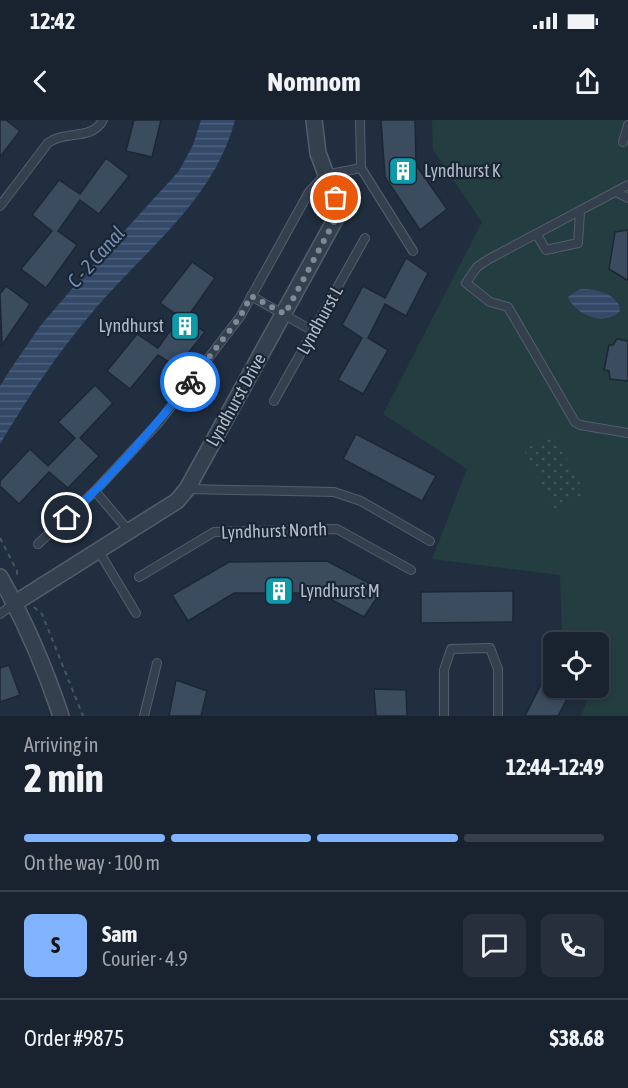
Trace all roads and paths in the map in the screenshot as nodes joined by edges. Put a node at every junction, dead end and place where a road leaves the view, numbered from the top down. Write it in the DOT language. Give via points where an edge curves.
graph roads {
  1 [pos="104,120"];
  2 [pos="314,120"];
  3 [pos="360,120"];
  4 [pos="628,125"];
  5 [pos="623,142"];
  6 [pos="361,168"];
  7 [pos="326,175"];
  8 [pos="628,185"];
  9 [pos="616,192"];
  10 [pos="628,198"];
  11 [pos="0,206"];
  12 [pos="580,212"];
  13 [pos="537,235"];
  14 [pos="365,238"];
  15 [pos="413,251"];
  16 [pos="251,296"];
  17 [pos="285,314"];
  18 [pos="313,331"];
  19 [pos="274,401"];
  20 [pos="628,433"];
  21 [pos="187,489"];
  22 [pos="95,491"];
  23 [pos="129,532"];
  24 [pos="0,538"];
  25 [pos="430,541"];
  26 [pos="38,544"];
  27 [pos="98,550"];
  28 [pos="411,570"];
  29 [pos="0,577"];
  30 [pos="140,578"];
  31 [pos="17,583"];
  32 [pos="15,603"];
  33 [pos="31,604"];
  34 [pos="136,613"];
  35 [pos="0,614"];
  36 [pos="157,663"];
  37 [pos="61,716"];
  38 [pos="83,716"];
  39 [pos="144,716"];
  40 [pos="444,716"];
  41 [pos="498,716"];
  1 -- 11 [label="lane" via="86,134 48,142"];
  2 -- 7 [label="street, Lyndhurst Drive" via="318,153"];
  3 -- 6 [label="lane"];
  4 -- 5 [label="lane"];
  6 -- 7 [label="lane"];
  6 -- 15 [label="lane"];
  7 -- 16 [label="lane" via="309,192"];
  7 -- 17 [label="street, Lyndhurst Drive" via="336,198 336,218"];
  8 -- 9 [label="lane"];
  9 -- 10 [label="lane"];
  9 -- 12 [label="lane"];
  12 -- 13 [label="lane"];
  12 -- 13 [label="lane" via="578,243 546,250"];
  13 -- 20 [label="lane" via="477,267 466,283 490,302 508,307 575,422"];
  14 -- 18 [label="lane, Lyndhurst L"];
  16 -- 17 [label="lane"];
  16 -- 22 [label="lane" via="240,317 160,421"];
  17 -- 18 [label="lane"];
  17 -- 21 [label="street, Lyndhurst Drive"];
  18 -- 19 [label="lane, Lyndhurst L"];
  21 -- 23 [label="street, Lyndhurst Drive" via="177,501"];
  21 -- 25 [label="lane" via="334,492 361,501"];
  22 -- 23 [label="lane"];
  22 -- 26 [label="lane"];
  23 -- 27 [label="street, Lyndhurst Drive"];
  24 -- 31 [label="path" via="17,571"];
  27 -- 32 [label="street, Lyndhurst Drive"];
  27 -- 34 [label="lane"];
  28 -- 30 [label="lane, Lyndhurst North" via="337,529 214,532"];
  29 -- 32 [label="street"];
  32 -- 35 [label="lane"];
  32 -- 37 [label="street" via="50,681"];
  33 -- 38 [label="path" via="42,615"];
  36 -- 39 [label="lane"];
  40 -- 41 [label="lane" via="444,670 451,649 490,648 498,669"];
}
